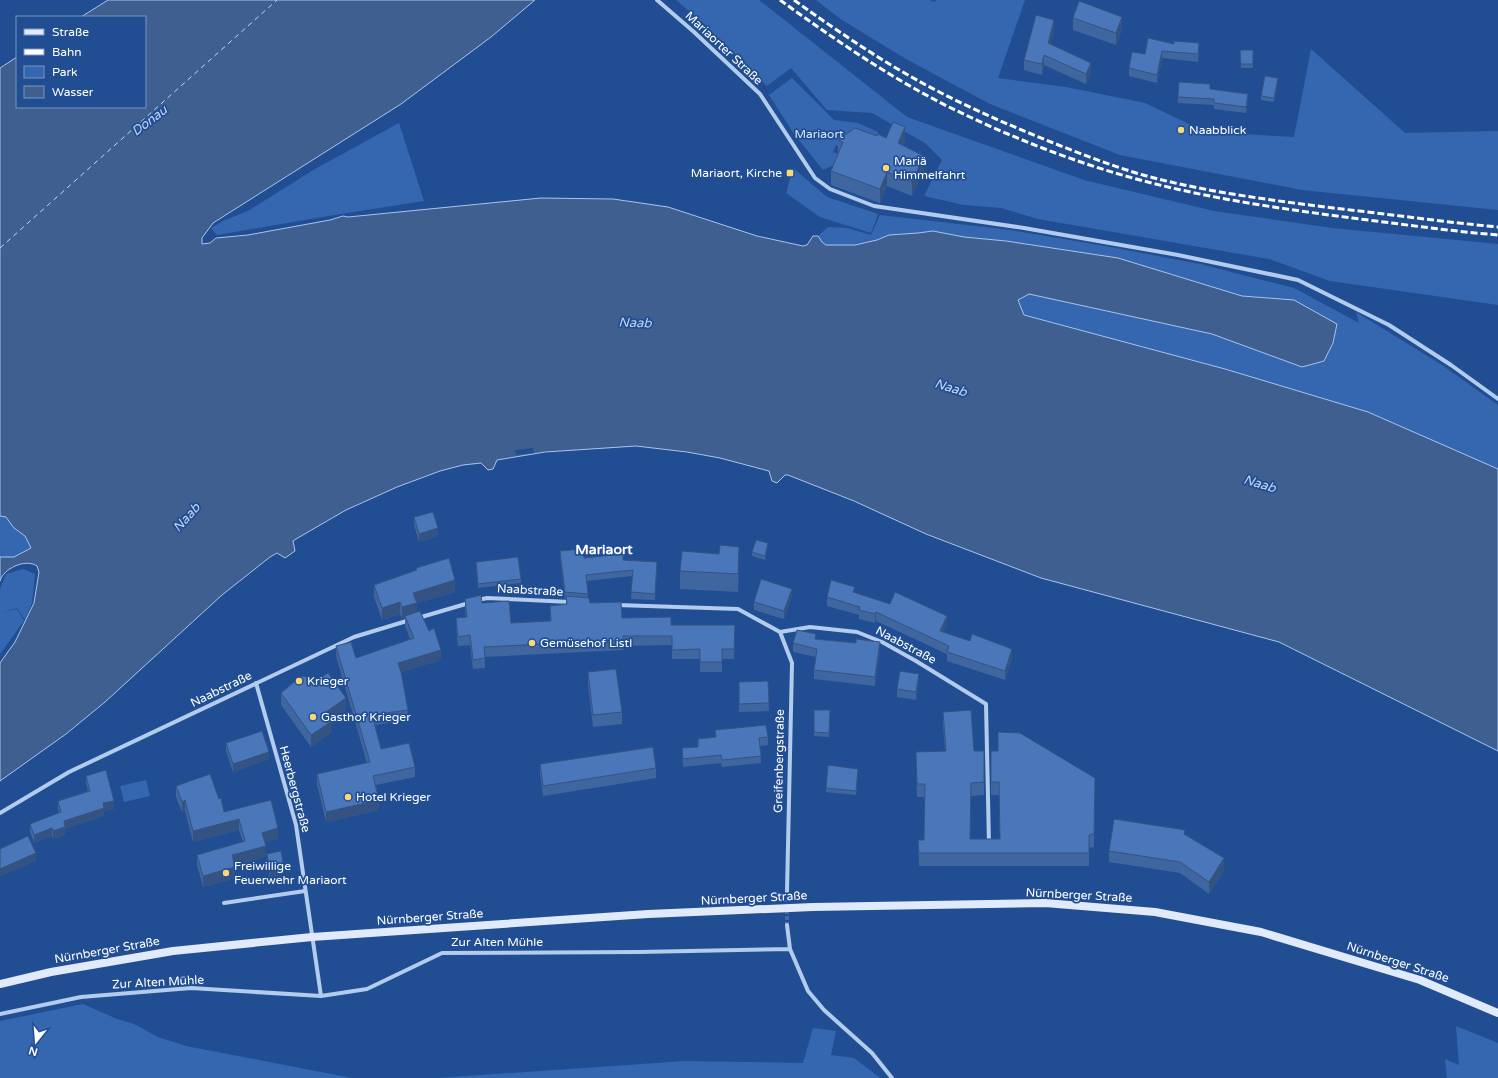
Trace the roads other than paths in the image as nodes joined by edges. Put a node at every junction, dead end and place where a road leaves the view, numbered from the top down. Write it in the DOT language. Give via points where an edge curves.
graph roads {
  1 [pos="657,0"];
  2 [pos="1498,398"];
  3 [pos="573,602"];
  4 [pos="612,604"];
  5 [pos="780,632"];
  6 [pos="256,683"];
  7 [pos="0,813"];
  8 [pos="989,847"];
  9 [pos="305,891"];
  10 [pos="787,892"];
  11 [pos="224,903"];
  12 [pos="787,925"];
  13 [pos="312,937"];
  14 [pos="790,949"];
  15 [pos="0,984"];
  16 [pos="321,996"];
  17 [pos="1498,1013"];
  18 [pos="0,1014"];
  19 [pos="892,1078"];
  1 -- 2 [label="street, Mariaorter Straße" via="760,94 815,178 830,189 874,206 1017,227 1178,255 1298,280 1390,326 1451,364"];
  3 -- 6 [label="street, Naabstraße" via="487,598 354,637"];
  4 -- 5 [label="street" via="738,609"];
  5 -- 8 [label="street, Naabstraße" via="817,627 857,632 916,660 986,704"];
  5 -- 10 [label="street, Greifenbergstraße" via="792,662"];
  6 -- 7 [label="street, Naabstraße" via="69,772"];
  6 -- 9 [label="street, Heerbergstraße" via="296,825"];
  9 -- 11 [label="street"];
  9 -- 13 [label="street, Heerbergstraße"];
  12 -- 14 [label="street"];
  13 -- 15 [label="main road, Nürnberger Straße" via="173,951 51,972"];
  13 -- 16 [label="street, Heerbergstraße"];
  13 -- 17 [label="main road, Nürnberger Straße" via="656,914 813,907 1045,903 1155,912 1261,932 1420,980"];
  14 -- 16 [label="street, Zur Alten Mühle" via="442,953 367,989"];
  14 -- 19 [label="street" via="808,991 820,1006 872,1053"];
  16 -- 18 [label="street, Zur Alten Mühle" via="191,988 81,997"];
}
